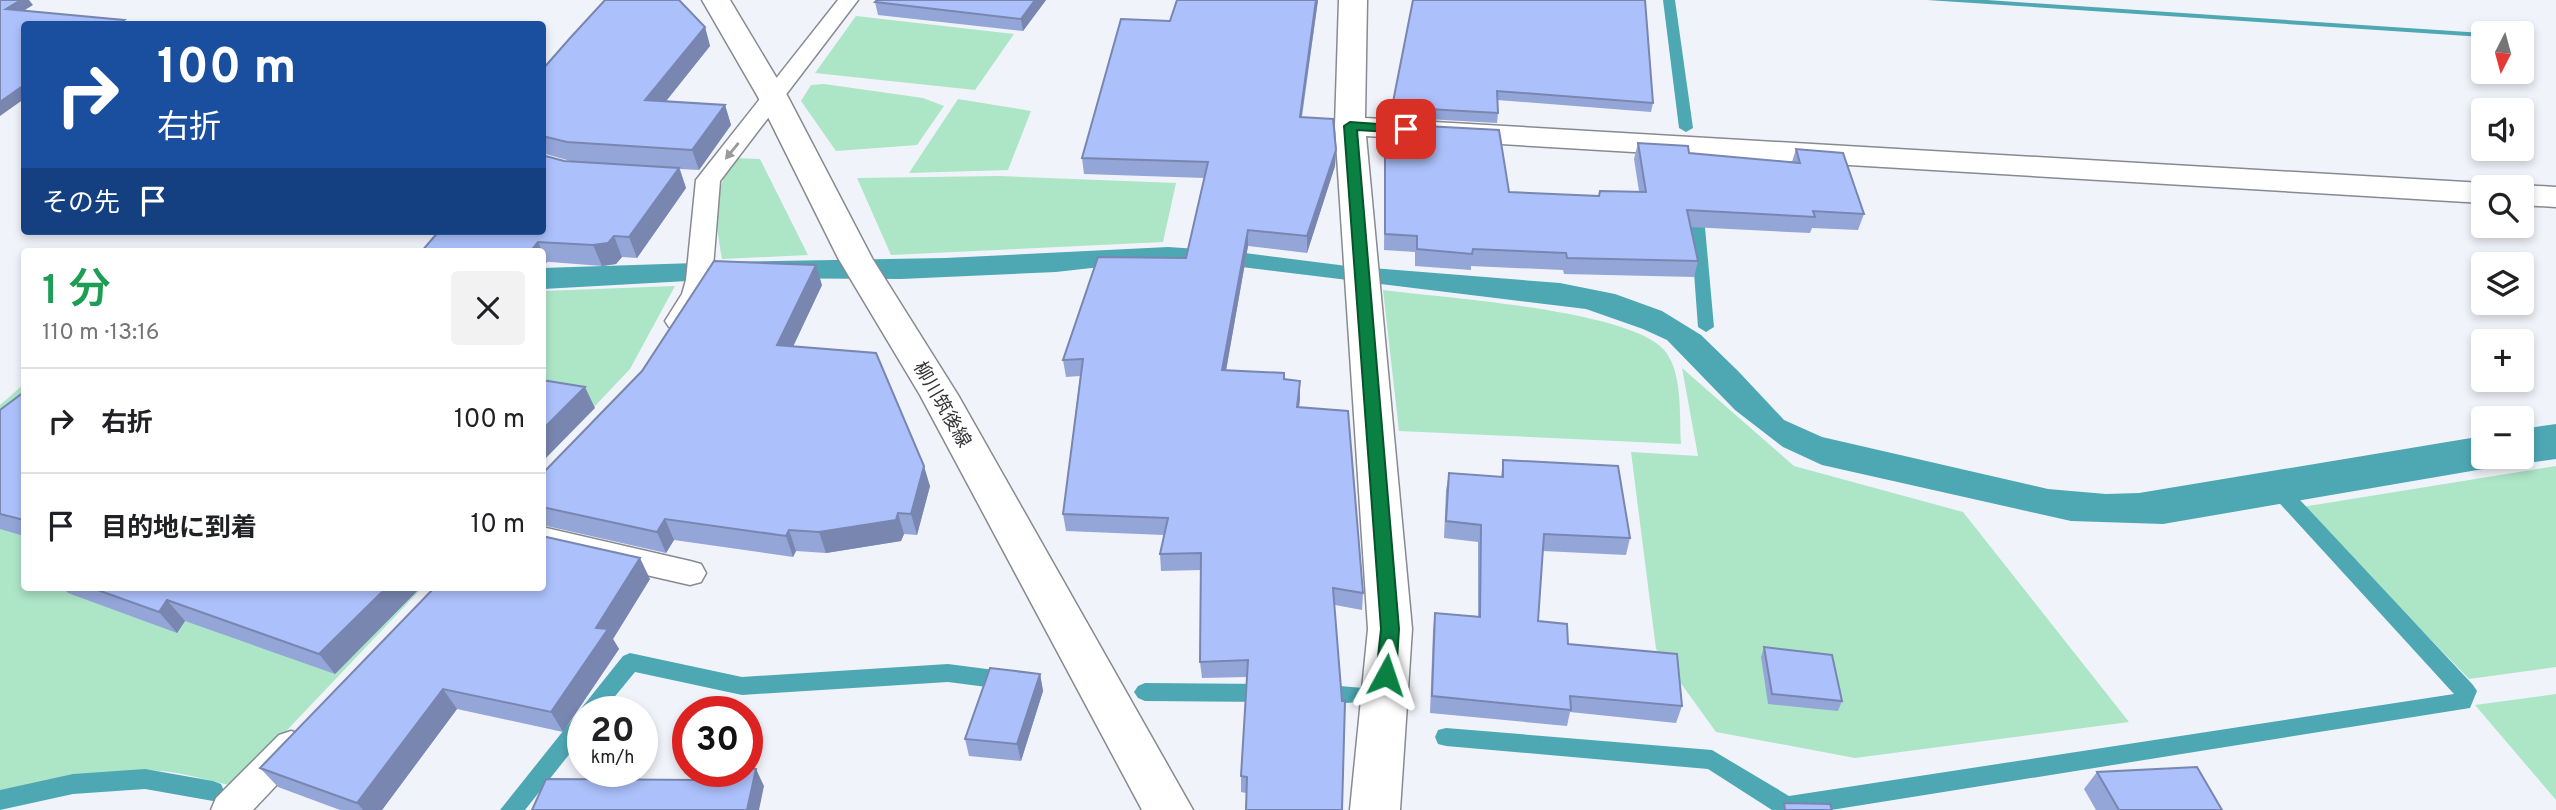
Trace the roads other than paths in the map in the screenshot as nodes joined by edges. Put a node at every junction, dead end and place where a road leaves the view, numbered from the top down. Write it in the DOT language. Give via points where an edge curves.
graph roads {
  1 [pos="716,0"];
  2 [pos="848,0"];
  3 [pos="1353,0"];
  4 [pos="773,97"];
  5 [pos="1350,126"];
  6 [pos="681,178"];
  7 [pos="708,180"];
  8 [pos="2471,192"];
  9 [pos="2534,196"];
  10 [pos="2556,197"];
  11 [pos="667,338"];
  12 [pos="546,540"];
  13 [pos="690,573"];
  14 [pos="313,723"];
  15 [pos="229,810"];
  16 [pos="1168,810"];
  17 [pos="1375,810"];
  1 -- 4 [label="street, 柳川筑後線"];
  2 -- 4 [label="lane"];
  3 -- 5 [label="street"];
  4 -- 7 [label="lane, one-way"];
  4 -- 16 [label="street, 柳川筑後線" via="862,269 939,395"];
  5 -- 8 [label="street"];
  5 -- 17 [label="street" via="1390,629"];
  6 -- 7 [label="lane"];
  7 -- 11 [label="lane" via="695,294"];
  9 -- 10 [label="street"];
  12 -- 13 [label="lane"];
  14 -- 15 [label="lane"];
}
